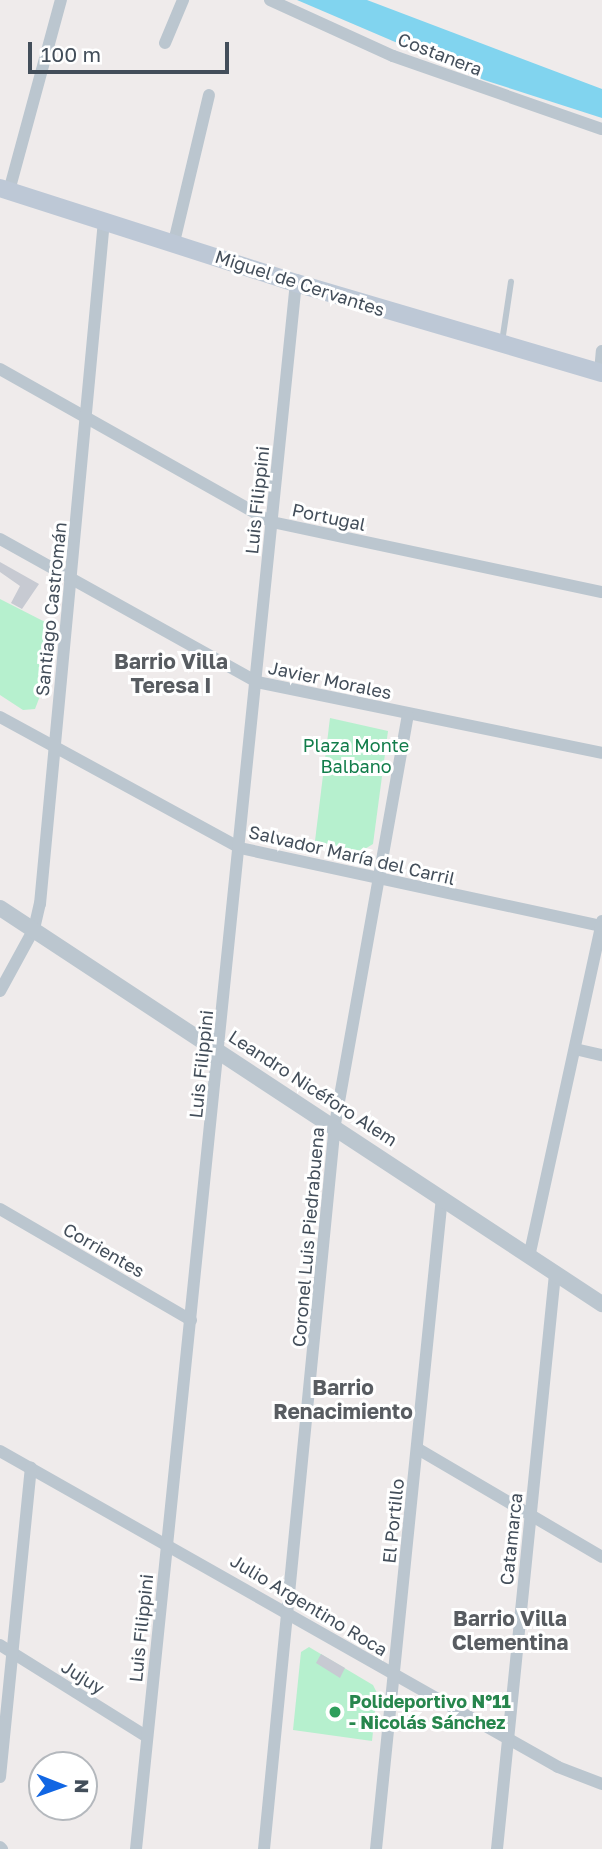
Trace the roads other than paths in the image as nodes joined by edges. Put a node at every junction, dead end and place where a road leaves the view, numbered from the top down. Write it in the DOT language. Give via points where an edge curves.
graph roads {
  1 [pos="61,0"];
  2 [pos="183,0"];
  3 [pos="270,0"];
  4 [pos="165,43"];
  5 [pos="209,95"];
  6 [pos="602,129"];
  7 [pos="4,190"];
  8 [pos="104,221"];
  9 [pos="174,242"];
  10 [pos="511,282"];
  11 [pos="296,283"];
  12 [pos="502,344"];
  13 [pos="602,351"];
  14 [pos="0,369"];
  15 [pos="601,372"];
  16 [pos="87,419"];
  17 [pos="272,522"];
  18 [pos="0,539"];
  19 [pos="72,580"];
  20 [pos="602,592"];
  21 [pos="257,682"];
  22 [pos="408,715"];
  23 [pos="0,717"];
  24 [pos="54,747"];
  25 [pos="602,753"];
  26 [pos="240,849"];
  27 [pos="379,880"];
  28 [pos="0,908"];
  29 [pos="601,923"];
  30 [pos="34,929"];
  31 [pos="0,991"];
  32 [pos="575,1049"];
  33 [pos="220,1050"];
  34 [pos="602,1055"];
  35 [pos="335,1124"];
  36 [pos="442,1196"];
  37 [pos="0,1209"];
  38 [pos="529,1257"];
  39 [pos="555,1274"];
  40 [pos="602,1304"];
  41 [pos="191,1320"];
  42 [pos="418,1449"];
  43 [pos="0,1451"];
  44 [pos="31,1468"];
  45 [pos="530,1516"];
  46 [pos="168,1542"];
  47 [pos="602,1557"];
  48 [pos="289,1614"];
  49 [pos="0,1646"];
  50 [pos="12,1654"];
  51 [pos="394,1676"];
  52 [pos="147,1737"];
  53 [pos="508,1739"];
  54 [pos="0,1777"];
  55 [pos="602,1784"];
  56 [pos="136,1849"];
  57 [pos="264,1849"];
  58 [pos="376,1849"];
  59 [pos="496,1849"];
  1 -- 7 [label="street"];
  2 -- 4 [label="street"];
  3 -- 6 [label="street, Costanera" via="416,64"];
  5 -- 9 [label="street"];
  7 -- 8 [label="main road, Miguel de Cervantes"];
  8 -- 9 [label="main road, Miguel de Cervantes"];
  8 -- 16 [label="street, Santiago Castromán"];
  9 -- 11 [label="main road, Miguel de Cervantes"];
  10 -- 12 [label="lane"];
  11 -- 12 [label="main road, Miguel de Cervantes"];
  11 -- 17 [label="street, Luis Filippini"];
  12 -- 15 [label="main road, Miguel de Cervantes"];
  13 -- 15 [label="street"];
  14 -- 16 [label="street, Portugal"];
  16 -- 17 [label="street, Portugal"];
  16 -- 19 [label="street, Santiago Castromán"];
  17 -- 20 [label="street, Portugal"];
  17 -- 21 [label="street, Luis Filippini"];
  18 -- 19 [label="street, Javier Morales"];
  19 -- 21 [label="street, Javier Morales"];
  19 -- 24 [label="street, Santiago Castromán"];
  21 -- 22 [label="street, Javier Morales"];
  21 -- 26 [label="street, Luis Filippini"];
  22 -- 25 [label="street, Javier Morales"];
  22 -- 27 [label="street, Coronel Luis Piedrabuena"];
  23 -- 24 [label="street, Salvador María del Carril"];
  24 -- 26 [label="street, Salvador María del Carril"];
  24 -- 30 [label="street, Santiago Castromán"];
  26 -- 27 [label="street, Salvador María del Carril"];
  26 -- 33 [label="street, Luis Filippini"];
  27 -- 29 [label="street, Salvador María del Carril"];
  27 -- 35 [label="street, Coronel Luis Piedrabuena"];
  28 -- 30 [label="street, Leandro Nicéforo Alem"];
  29 -- 32 [label="street"];
  30 -- 31 [label="street, Santiago Castromán"];
  30 -- 33 [label="street, Leandro Nicéforo Alem"];
  32 -- 34 [label="street"];
  32 -- 38 [label="street"];
  33 -- 35 [label="street, Leandro Nicéforo Alem"];
  33 -- 41 [label="street, Luis Filippini"];
  35 -- 36 [label="street, Leandro Nicéforo Alem"];
  35 -- 48 [label="street, Coronel Luis Piedrabuena"];
  36 -- 38 [label="street, Leandro Nicéforo Alem"];
  36 -- 42 [label="street, El Portillo"];
  37 -- 41 [label="street, Corrientes"];
  38 -- 39 [label="street, Leandro Nicéforo Alem"];
  39 -- 40 [label="street, Leandro Nicéforo Alem"];
  39 -- 45 [label="street, Catamarca"];
  41 -- 46 [label="street, Luis Filippini"];
  42 -- 45 [label="street"];
  42 -- 51 [label="street, El Portillo"];
  43 -- 44 [label="street, Julio Argentino Roca"];
  44 -- 46 [label="street, Julio Argentino Roca"];
  44 -- 50 [label="street"];
  45 -- 47 [label="street"];
  45 -- 53 [label="street, Catamarca"];
  46 -- 48 [label="street, Julio Argentino Roca"];
  46 -- 52 [label="street, Luis Filippini"];
  48 -- 51 [label="street, Julio Argentino Roca"];
  48 -- 57 [label="street, Coronel Luis Piedrabuena"];
  49 -- 50 [label="street, Jujuy"];
  50 -- 52 [label="street, Jujuy"];
  50 -- 54 [label="street"];
  51 -- 53 [label="street, Julio Argentino Roca"];
  51 -- 58 [label="street, El Portillo"];
  52 -- 56 [label="street, Luis Filippini"];
  53 -- 55 [label="street, Julio Argentino Roca" via="578,1777"];
  53 -- 59 [label="street, Catamarca"];
}
